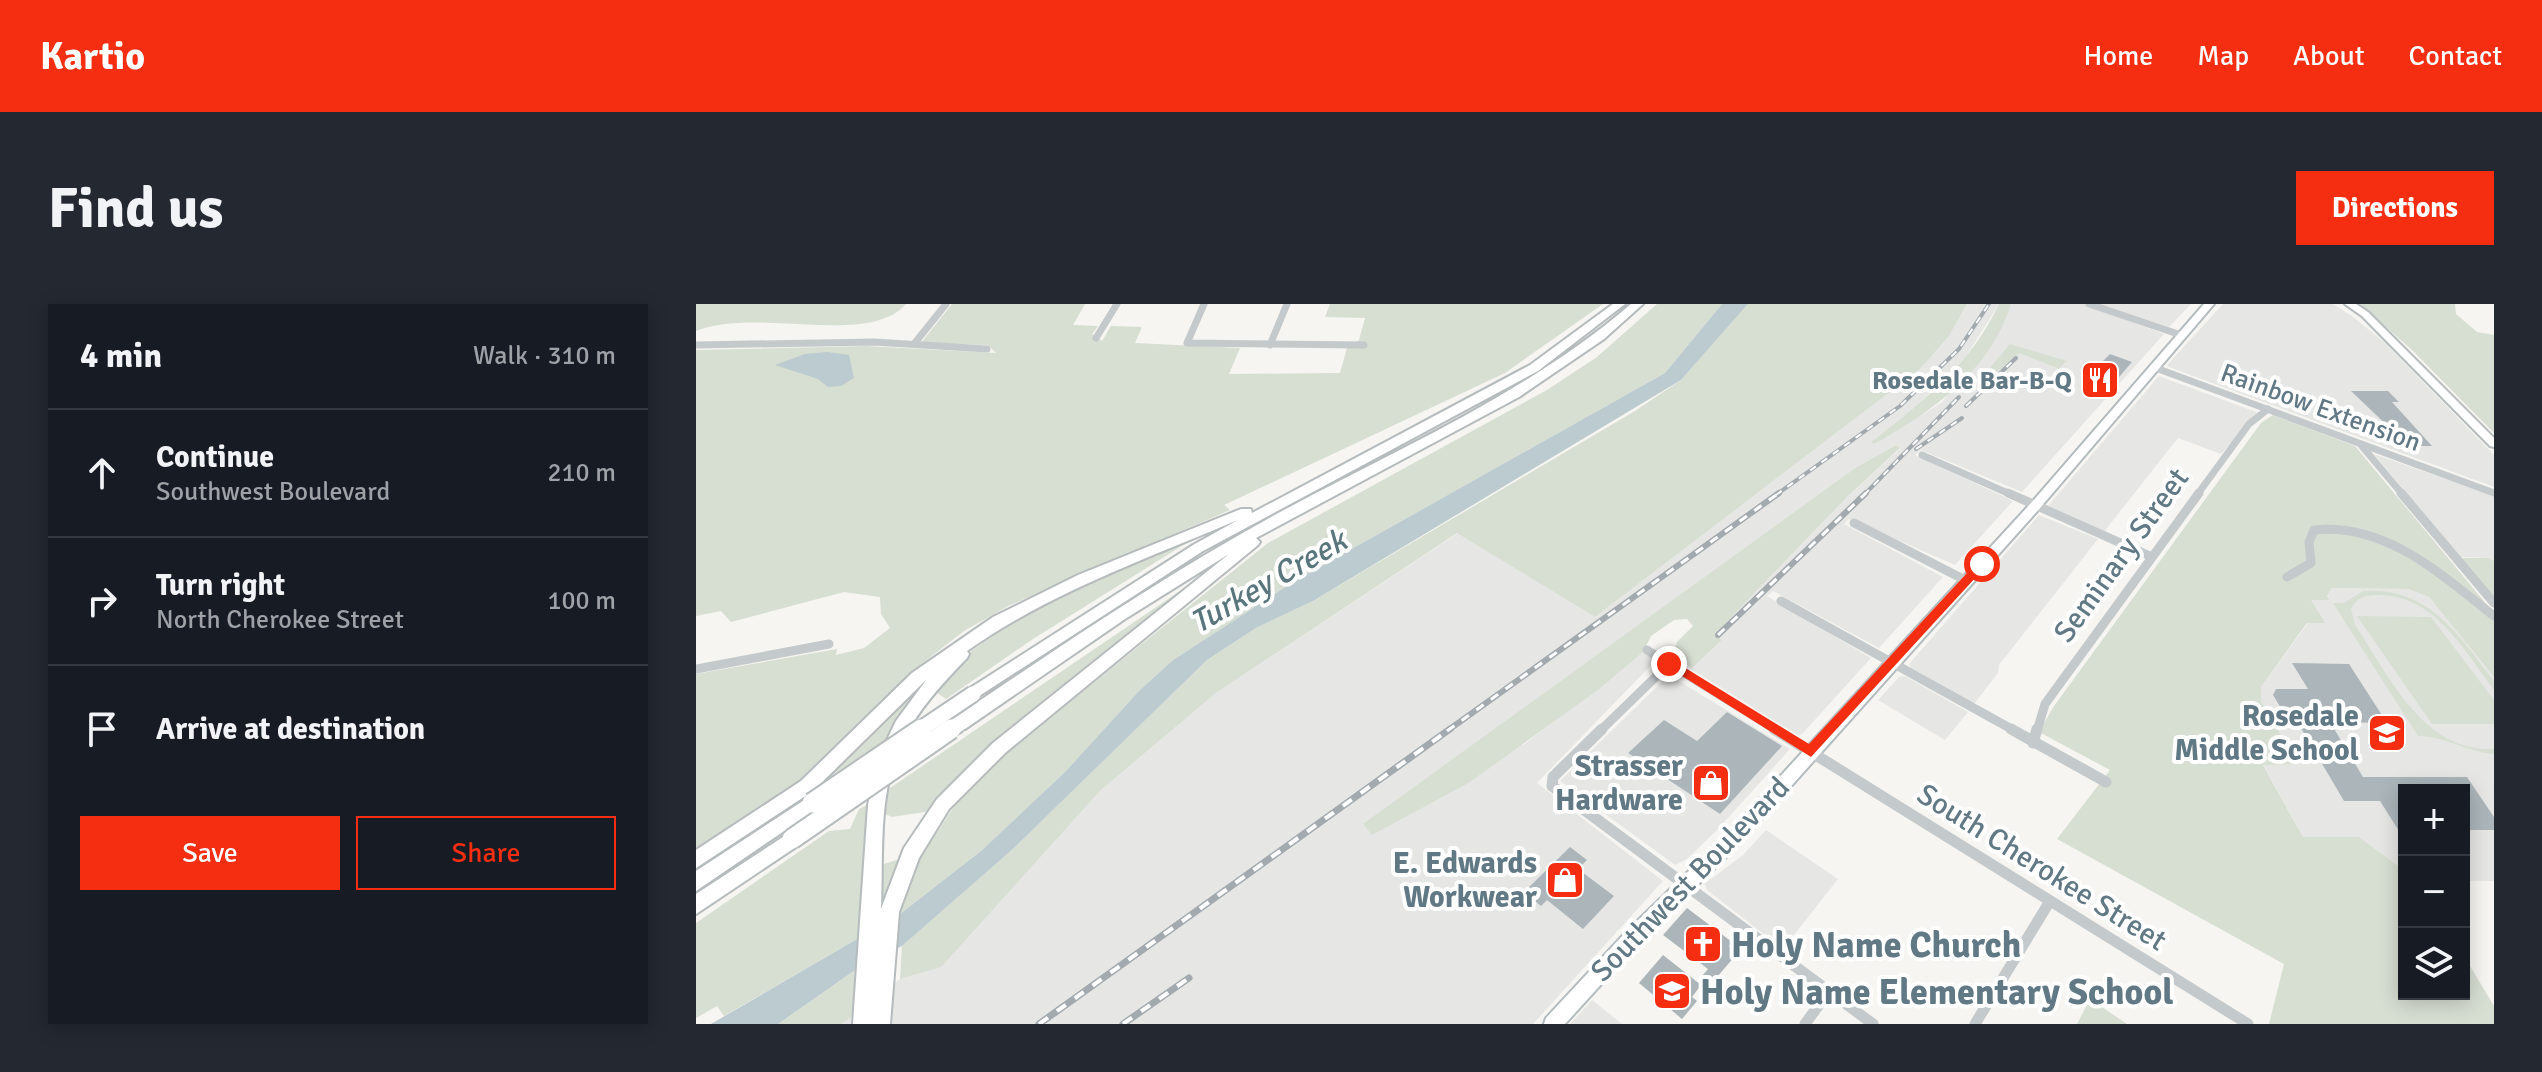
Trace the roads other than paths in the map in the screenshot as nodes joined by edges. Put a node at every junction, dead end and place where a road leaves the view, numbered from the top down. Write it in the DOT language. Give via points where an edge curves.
graph roads {
  1 [pos="946,304"];
  2 [pos="1117,304"];
  3 [pos="1204,304"];
  4 [pos="1287,304"];
  5 [pos="1620,304"];
  6 [pos="1638,304"];
  7 [pos="2089,304"];
  8 [pos="2209,304"];
  9 [pos="2337,304"];
  10 [pos="2350,304"];
  11 [pos="2375,326"];
  12 [pos="2181,335"];
  13 [pos="1096,338"];
  14 [pos="914,344"];
  15 [pos="696,345"];
  16 [pos="1270,345"];
  17 [pos="1364,345"];
  18 [pos="987,349"];
  19 [pos="2153,367"];
  20 [pos="2268,409"];
  21 [pos="2359,442"];
  22 [pos="2494,444"];
  23 [pos="1922,455"];
  24 [pos="1309,488"];
  25 [pos="2494,491"];
  26 [pos="2036,505"];
  27 [pos="1288,514"];
  28 [pos="1854,523"];
  29 [pos="2150,556"];
  30 [pos="2287,577"];
  31 [pos="1967,581"];
  32 [pos="1781,601"];
  33 [pos="2494,603"];
  34 [pos="2494,616"];
  35 [pos="998,621"];
  36 [pos="829,644"];
  37 [pos="1647,650"];
  38 [pos="1892,663"];
  39 [pos="1669,664"];
  40 [pos="696,669"];
  41 [pos="2033,743"];
  42 [pos="1811,752"];
  43 [pos="2106,782"];
  44 [pos="696,860"];
  45 [pos="696,882"];
  46 [pos="1685,884"];
  47 [pos="2050,901"];
  48 [pos="696,905"];
  49 [pos="1829,991"];
  50 [pos="864,1024"];
  51 [pos="879,1024"];
  52 [pos="1553,1024"];
  53 [pos="1805,1024"];
  54 [pos="1873,1024"];
  55 [pos="1975,1024"];
  56 [pos="2248,1024"];
  1 -- 14 [label="street"];
  2 -- 13 [label="street"];
  3 -- 16 [label="street" via="1187,343"];
  4 -- 16 [label="street"];
  5 -- 24 [label="highway" via="1534,368"];
  6 -- 27 [label="highway" via="1583,350 1520,390"];
  7 -- 12 [label="street"];
  8 -- 12 [label="main road, Southwest Boulevard"];
  9 -- 11 [label="main road"];
  10 -- 11 [label="main road"];
  11 -- 22 [label="main road"];
  12 -- 19 [label="main road, Southwest Boulevard"];
  14 -- 15 [label="street"];
  14 -- 18 [label="street"];
  16 -- 17 [label="street"];
  19 -- 20 [label="street, Rainbow Extension"];
  19 -- 26 [label="main road, Southwest Boulevard"];
  20 -- 21 [label="street, Rainbow Extension"];
  20 -- 29 [label="street, Seminary Street" via="2249,424"];
  21 -- 25 [label="street, Rainbow Extension"];
  21 -- 33 [label="street"];
  23 -- 26 [label="street"];
  24 -- 35 [label="highway" via="1097,573"];
  24 -- 45 [label="highway, bridge" via="1168,567"];
  26 -- 29 [label="street"];
  26 -- 31 [label="main road, Southwest Boulevard"];
  27 -- 48 [label="highway, bridge" via="1125,611"];
  27 -- 51 [label="highway" via="982,763 943,804 911,854 889,912"];
  28 -- 31 [label="street"];
  29 -- 41 [label="street, Seminary Street" via="2045,704"];
  30 -- 34 [label="street" via="2311,563 2314,530 2359,531 2402,550"];
  31 -- 38 [label="main road, Southwest Boulevard"];
  32 -- 38 [label="street"];
  35 -- 44 [label="highway" via="918,677 827,770"];
  35 -- 50 [label="highway" via="950,664 902,726 880,785"];
  36 -- 40 [label="street"];
  37 -- 39 [label="street, South Cherokee Street"];
  38 -- 41 [label="street"];
  38 -- 42 [label="main road, Southwest Boulevard"];
  39 -- 42 [label="street, South Cherokee Street"];
  39 -- 46 [label="street" via="1553,777 1552,786"];
  41 -- 43 [label="street"];
  42 -- 46 [label="main road, Southwest Boulevard"];
  42 -- 47 [label="street, South Cherokee Street"];
  46 -- 49 [label="street"];
  46 -- 52 [label="main road, Southwest Boulevard"];
  47 -- 55 [label="street"];
  47 -- 56 [label="street, South Cherokee Street"];
  49 -- 53 [label="street"];
  49 -- 54 [label="street"];
}
